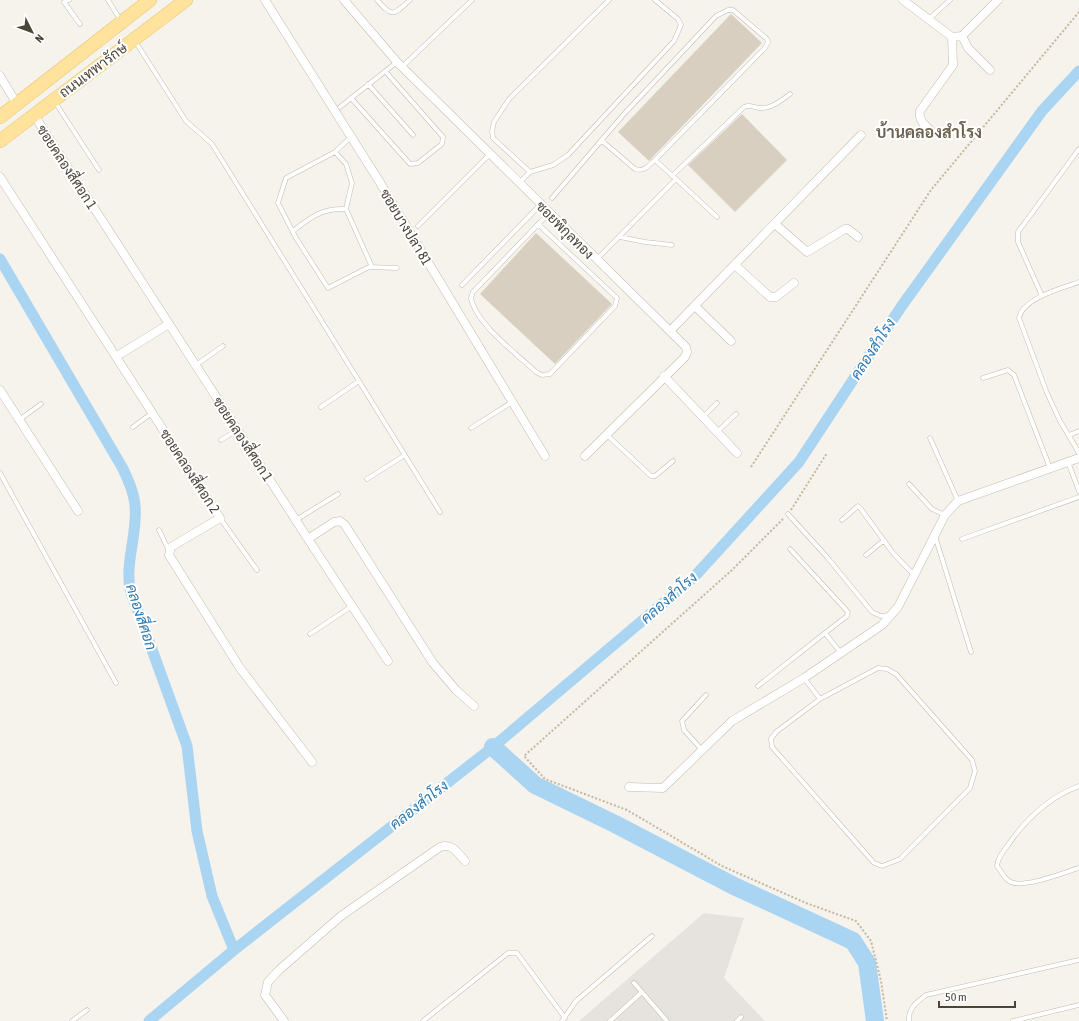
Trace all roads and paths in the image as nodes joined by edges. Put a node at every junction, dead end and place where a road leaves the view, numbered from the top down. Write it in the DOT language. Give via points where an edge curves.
graph roads {
  1 [pos="108,0"];
  2 [pos="150,0"];
  3 [pos="186,0"];
  4 [pos="264,0"];
  5 [pos="344,0"];
  6 [pos="377,0"];
  7 [pos="410,0"];
  8 [pos="472,0"];
  9 [pos="608,0"];
  10 [pos="655,0"];
  11 [pos="904,0"];
  12 [pos="950,0"];
  13 [pos="998,0"];
  14 [pos="65,1"];
  15 [pos="1079,12"];
  16 [pos="928,19"];
  17 [pos="121,21"];
  18 [pos="80,24"];
  19 [pos="962,36"];
  20 [pos="952,38"];
  21 [pos="134,39"];
  22 [pos="399,65"];
  23 [pos="990,70"];
  24 [pos="385,71"];
  25 [pos="0,76"];
  26 [pos="368,84"];
  27 [pos="790,94"];
  28 [pos="351,98"];
  29 [pos="54,100"];
  30 [pos="17,104"];
  31 [pos="340,107"];
  32 [pos="34,116"];
  33 [pos="0,117"];
  34 [pos="930,132"];
  35 [pos="861,135"];
  36 [pos="413,136"];
  37 [pos="351,137"];
  38 [pos="601,140"];
  39 [pos="0,141"];
  40 [pos="1079,149"];
  41 [pos="334,152"];
  42 [pos="489,154"];
  43 [pos="655,160"];
  44 [pos="99,170"];
  45 [pos="530,172"];
  46 [pos="0,177"];
  47 [pos="674,178"];
  48 [pos="518,183"];
  49 [pos="552,198"];
  50 [pos="545,208"];
  51 [pos="346,209"];
  52 [pos="718,217"];
  53 [pos="538,224"];
  54 [pos="775,224"];
  55 [pos="418,226"];
  56 [pos="293,231"];
  57 [pos="620,237"];
  58 [pos="858,237"];
  59 [pos="672,245"];
  60 [pos="596,261"];
  61 [pos="734,265"];
  62 [pos="372,267"];
  63 [pos="397,268"];
  64 [pos="1079,282"];
  65 [pos="794,283"];
  66 [pos="462,285"];
  67 [pos="1042,296"];
  68 [pos="695,306"];
  69 [pos="169,324"];
  70 [pos="670,331"];
  71 [pos="731,341"];
  72 [pos="223,346"];
  73 [pos="117,356"];
  74 [pos="195,365"];
  75 [pos="664,376"];
  76 [pos="983,378"];
  77 [pos="359,381"];
  78 [pos="0,390"];
  79 [pos="512,402"];
  80 [pos="717,403"];
  81 [pos="41,404"];
  82 [pos="321,408"];
  83 [pos="153,413"];
  84 [pos="736,414"];
  85 [pos="703,417"];
  86 [pos="19,420"];
  87 [pos="133,427"];
  88 [pos="471,428"];
  89 [pos="237,430"];
  90 [pos="1079,431"];
  91 [pos="717,432"];
  92 [pos="607,435"];
  93 [pos="1069,435"];
  94 [pos="930,438"];
  95 [pos="221,440"];
  96 [pos="737,453"];
  97 [pos="1079,453"];
  98 [pos="405,455"];
  99 [pos="545,456"];
  100 [pos="585,456"];
  101 [pos="1079,458"];
  102 [pos="673,461"];
  103 [pos="1068,462"];
  104 [pos="751,467"];
  105 [pos="1050,469"];
  106 [pos="0,473"];
  107 [pos="367,479"];
  108 [pos="909,484"];
  109 [pos="1079,491"];
  110 [pos="338,494"];
  111 [pos="1079,497"];
  112 [pos="958,501"];
  113 [pos="78,511"];
  114 [pos="440,512"];
  115 [pos="788,514"];
  116 [pos="944,515"];
  117 [pos="220,518"];
  118 [pos="296,520"];
  119 [pos="842,520"];
  120 [pos="159,530"];
  121 [pos="935,534"];
  122 [pos="308,539"];
  123 [pos="962,539"];
  124 [pos="883,541"];
  125 [pos="790,548"];
  126 [pos="169,551"];
  127 [pos="866,556"];
  128 [pos="257,570"];
  129 [pos="914,575"];
  130 [pos="352,606"];
  131 [pos="892,615"];
  132 [pos="825,633"];
  133 [pos="310,634"];
  134 [pos="971,652"];
  135 [pos="841,654"];
  136 [pos="388,661"];
  137 [pos="804,678"];
  138 [pos="116,683"];
  139 [pos="758,686"];
  140 [pos="706,695"];
  141 [pos="820,699"];
  142 [pos="474,706"];
  143 [pos="702,750"];
  144 [pos="312,762"];
  145 [pos="1079,786"];
  146 [pos="629,787"];
  147 [pos="465,861"];
  148 [pos="1079,868"];
  149 [pos="652,936"];
  150 [pos="1079,960"];
  151 [pos="634,983"];
  152 [pos="642,992"];
  153 [pos="1079,1006"];
  154 [pos="87,1010"];
  155 [pos="741,1017"];
  156 [pos="564,1019"];
  157 [pos="72,1021"];
  158 [pos="284,1021"];
  159 [pos="423,1021"];
  160 [pos="610,1021"];
  161 [pos="667,1021"];
  162 [pos="737,1021"];
  163 [pos="909,1021"];
  164 [pos="1012,1021"];
  1 -- 17 [label="lane"];
  2 -- 17 [label="main road, ถนนเทพารักษ์"];
  3 -- 21 [label="main road, ถนนเทพารักษ์"];
  4 -- 37 [label="street, ซอยบางปลา 81"];
  5 -- 22 [label="street, ซอยพิกุลทอง"];
  6 -- 7 [label="lane" via="391,14"];
  8 -- 22 [label="lane"];
  9 -- 45 [label="lane" via="509,99 494,122 493,138"];
  10 -- 45 [label="lane" via="678,19 681,25 674,41 568,155 552,165"];
  11 -- 16 [label="street"];
  12 -- 16 [label="lane"];
  13 -- 19 [label="street"];
  14 -- 18 [label="lane"];
  15 -- 104 [label="path" via="931,190"];
  16 -- 20 [label="street"];
  17 -- 30 [label="main road, ถนนเทพารักษ์"];
  19 -- 20 [label="street"];
  19 -- 23 [label="street" via="968,48"];
  20 -- 34 [label="street" via="953,65 919,115"];
  21 -- 29 [label="main road, ถนนเทพารักษ์"];
  21 -- 77 [label="lane" via="186,121 212,144"];
  22 -- 24 [label="lane"];
  22 -- 42 [label="street, ซอยพิกุลทอง"];
  24 -- 26 [label="lane"];
  24 -- 28 [label="lane" via="443,137 442,144 418,163 410,164"];
  25 -- 30 [label="street"];
  26 -- 28 [label="lane"];
  26 -- 36 [label="lane"];
  27 -- 47 [label="lane" via="767,107 744,107"];
  28 -- 31 [label="lane"];
  29 -- 32 [label="main road, ถนนเทพารักษ์"];
  29 -- 44 [label="lane"];
  30 -- 33 [label="main road, ถนนเทพารักษ์"];
  32 -- 39 [label="main road, ถนนเทพารักษ์"];
  32 -- 69 [label="street, ซอยคลองสี่ศอก 1"];
  35 -- 54 [label="street"];
  37 -- 41 [label="lane"];
  37 -- 79 [label="street, ซอยบางปลา 81"];
  38 -- 43 [label="lane" via="640,171 645,170"];
  38 -- 43 [label="lane" via="716,16 733,10 767,39 767,45"];
  38 -- 49 [label="lane"];
  40 -- 67 [label="lane" via="1018,232 1018,242"];
  41 -- 51 [label="lane" via="346,164 352,183"];
  41 -- 56 [label="lane" via="286,178 278,203"];
  42 -- 48 [label="street, ซอยพิกุลทอง"];
  42 -- 55 [label="lane"];
  43 -- 47 [label="lane"];
  45 -- 48 [label="lane"];
  46 -- 73 [label="street, ซอยคลองสี่ศอก 2"];
  47 -- 52 [label="lane"];
  47 -- 57 [label="lane"];
  48 -- 50 [label="street, ซอยพิกุลทอง"];
  50 -- 53 [label="lane"];
  50 -- 60 [label="street, ซอยพิกุลทอง"];
  50 -- 66 [label="lane"];
  51 -- 56 [label="lane" via="331,209 312,216"];
  51 -- 62 [label="lane"];
  53 -- 53 [label="lane" via="473,292 471,298 478,315 487,326 536,372 546,375 550,374 615,306 617,298"];
  54 -- 58 [label="street" via="807,252 845,229"];
  54 -- 61 [label="street"];
  56 -- 62 [label="lane" via="328,288"];
  57 -- 59 [label="lane"];
  57 -- 60 [label="lane"];
  60 -- 70 [label="street, ซอยพิกุลทอง"];
  61 -- 65 [label="street" via="770,297 776,297"];
  61 -- 68 [label="street"];
  62 -- 63 [label="lane"];
  64 -- 67 [label="lane"];
  67 -- 93 [label="lane" via="1023,308 1019,318 1047,393"];
  68 -- 70 [label="street"];
  68 -- 71 [label="street"];
  69 -- 73 [label="street"];
  69 -- 74 [label="street, ซอยคลองสี่ศอก 1"];
  70 -- 75 [label="street, ซอยพิกุลทอง" via="686,347 687,352 685,357"];
  72 -- 74 [label="lane"];
  73 -- 83 [label="street, ซอยคลองสี่ศอก 2"];
  74 -- 89 [label="street, ซอยคลองสี่ศอก 1"];
  75 -- 85 [label="street"];
  75 -- 92 [label="street, ซอยพิกุลทอง"];
  76 -- 105 [label="lane" via="1008,370 1014,375"];
  77 -- 82 [label="lane"];
  77 -- 98 [label="lane"];
  78 -- 86 [label="street"];
  79 -- 88 [label="lane"];
  79 -- 99 [label="street, ซอยบางปลา 81"];
  80 -- 85 [label="lane"];
  81 -- 86 [label="lane"];
  83 -- 87 [label="lane"];
  83 -- 117 [label="street, ซอยคลองสี่ศอก 2"];
  84 -- 91 [label="lane"];
  85 -- 91 [label="street"];
  86 -- 113 [label="street"];
  89 -- 95 [label="lane"];
  89 -- 118 [label="street, ซอยคลองสี่ศอก 1"];
  90 -- 93 [label="lane"];
  91 -- 96 [label="street"];
  92 -- 100 [label="street, ซอยพิกุลทอง"];
  92 -- 102 [label="lane" via="651,476 655,476"];
  93 -- 97 [label="lane"];
  94 -- 112 [label="lane"];
  98 -- 107 [label="lane"];
  98 -- 114 [label="lane"];
  101 -- 103 [label="street"];
  103 -- 105 [label="street"];
  103 -- 109 [label="lane"];
  105 -- 112 [label="street"];
  106 -- 138 [label="lane"];
  108 -- 116 [label="lane" via="932,509"];
  110 -- 118 [label="lane"];
  111 -- 123 [label="lane"];
  112 -- 116 [label="street"];
  115 -- 131 [label="lane" via="828,557 872,612 881,616"];
  116 -- 121 [label="street"];
  117 -- 126 [label="street, ซอยคลองสี่ศอก 2"];
  117 -- 128 [label="lane"];
  118 -- 122 [label="street, ซอยคลองสี่ศอก 1"];
  119 -- 124 [label="lane" via="858,506"];
  120 -- 126 [label="lane"];
  121 -- 129 [label="street"];
  121 -- 134 [label="lane"];
  122 -- 130 [label="street, ซอยคลองสี่ศอก 1"];
  122 -- 142 [label="street" via="334,522 340,521 345,525 433,663"];
  124 -- 127 [label="lane"];
  124 -- 129 [label="lane"];
  125 -- 132 [label="lane" via="848,612 847,616"];
  126 -- 144 [label="street" via="169,555 240,668"];
  129 -- 131 [label="street"];
  130 -- 133 [label="lane"];
  130 -- 136 [label="street, ซอยคลองสี่ศอก 1"];
  131 -- 135 [label="street" via="882,626"];
  132 -- 135 [label="lane"];
  132 -- 139 [label="lane"];
  135 -- 137 [label="street"];
  137 -- 141 [label="lane"];
  137 -- 143 [label="street" via="740,715"];
  140 -- 143 [label="lane" via="682,721 684,730"];
  141 -- 141 [label="lane" via="776,732 771,739 772,747 874,863 882,866 900,859 970,788 975,771 972,760 896,674 887,669 878,668"];
  143 -- 146 [label="street" via="663,788"];
  145 -- 148 [label="lane" via="1035,813 998,859 997,866 1010,882 1019,884"];
  147 -- 158 [label="street" via="451,846 440,847 341,916 279,970 268,982 265,995"];
  149 -- 156 [label="lane" via="576,1001"];
  150 -- 163 [label="lane" via="926,994 916,1002 909,1013"];
  151 -- 152 [label="lane"];
  152 -- 160 [label="lane"];
  152 -- 161 [label="lane"];
  153 -- 164 [label="lane"];
  154 -- 157 [label="lane"];
  155 -- 162 [label="lane"];
  156 -- 159 [label="lane" via="517,952 508,953"];
}
